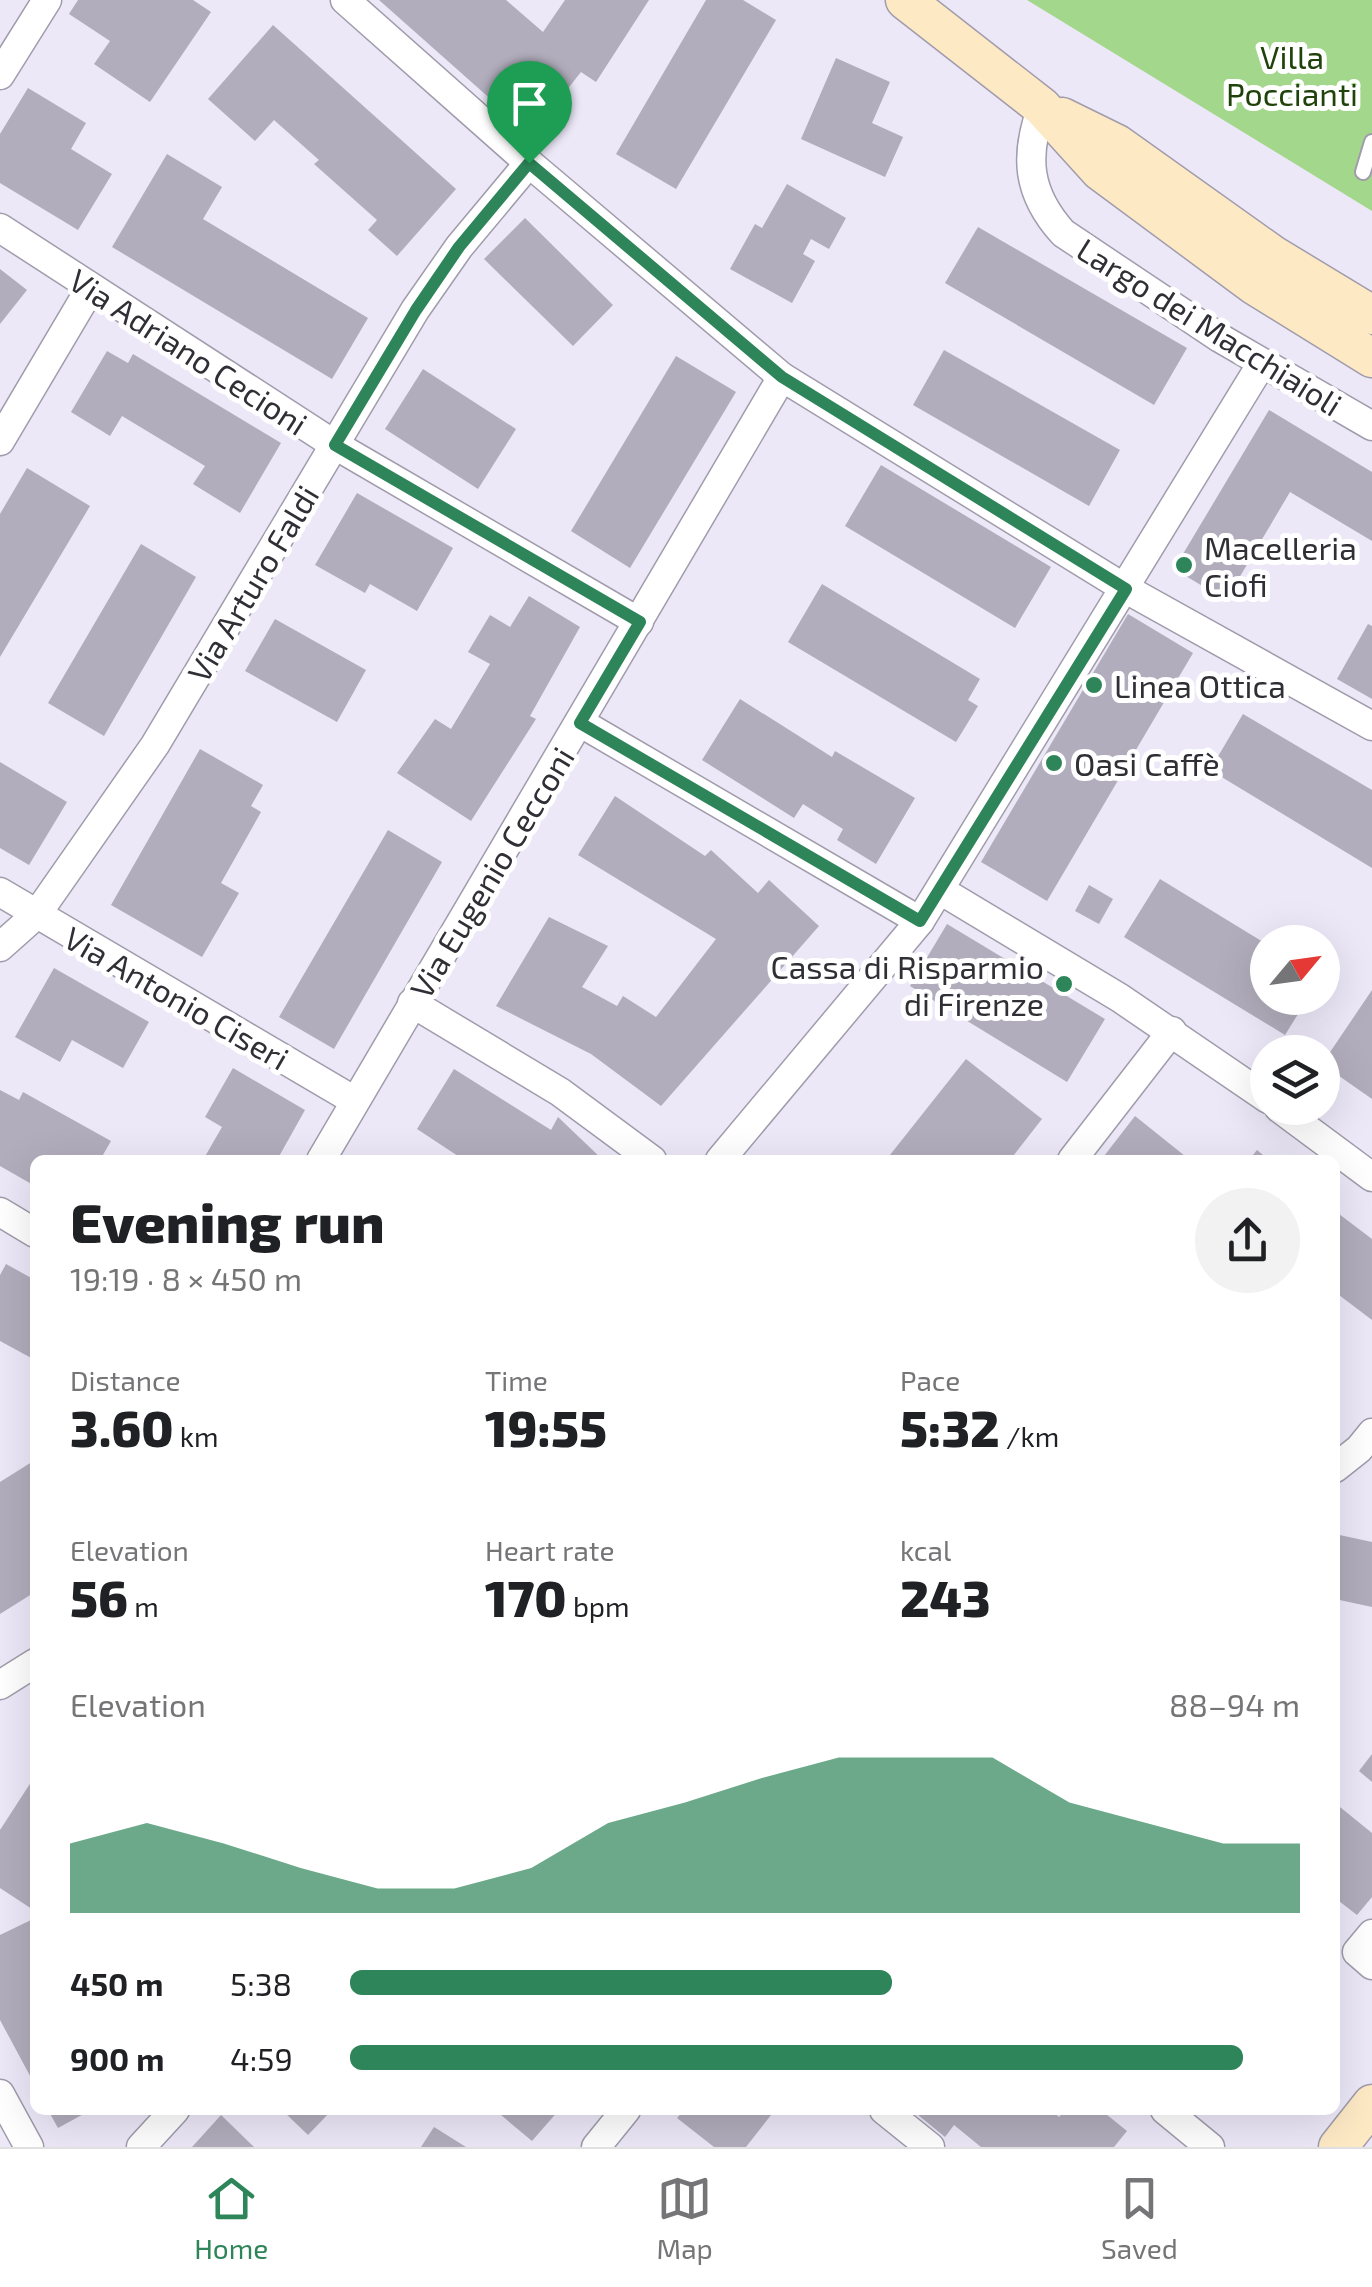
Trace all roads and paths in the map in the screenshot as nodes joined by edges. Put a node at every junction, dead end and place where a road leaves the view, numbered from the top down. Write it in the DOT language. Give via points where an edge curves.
graph roads {
  1 [pos="47,0"];
  2 [pos="345,0"];
  3 [pos="905,0"];
  4 [pos="0,75"];
  5 [pos="1042,107"];
  6 [pos="1372,142"];
  7 [pos="529,163"];
  8 [pos="1363,172"];
  9 [pos="0,228"];
  10 [pos="90,289"];
  11 [pos="1372,315"];
  12 [pos="1372,358"];
  13 [pos="1262,363"];
  14 [pos="782,377"];
  15 [pos="1372,426"];
  16 [pos="0,441"];
  17 [pos="335,445"];
  18 [pos="1126,589"];
  19 [pos="640,622"];
  20 [pos="580,723"];
  21 [pos="1372,726"];
  22 [pos="940,890"];
  23 [pos="0,892"];
  24 [pos="37,914"];
  25 [pos="920,921"];
  26 [pos="0,947"];
  27 [pos="412,1003"];
  28 [pos="1172,1032"];
  29 [pos="1250,1086"];
  30 [pos="355,1101"];
  31 [pos="1302,1125"];
  32 [pos="324,1155"];
  33 [pos="646,1155"];
  34 [pos="724,1155"];
  35 [pos="1076,1155"];
  36 [pos="1372,1177"];
  37 [pos="0,1212"];
  38 [pos="30,1230"];
  39 [pos="1368,1447"];
  40 [pos="1340,1465"];
  41 [pos="30,1666"];
  42 [pos="0,1686"];
  43 [pos="1372,1934"];
  44 [pos="1372,1965"];
  45 [pos="0,2094"];
  46 [pos="1372,2104"];
  47 [pos="170,2115"];
  48 [pos="622,2115"];
  49 [pos="890,2115"];
  50 [pos="1171,2115"];
  51 [pos="29,2147"];
  52 [pos="141,2147"];
  53 [pos="596,2147"];
  54 [pos="930,2147"];
  55 [pos="1210,2147"];
  56 [pos="1338,2147"];
  1 -- 4 [label="street"];
  2 -- 7 [label="street"];
  3 -- 5 [label="main road"];
  5 -- 11 [label="main road" via="1116,144 1273,255"];
  5 -- 12 [label="main road" via="1100,171 1254,285"];
  5 -- 13 [label="street, Largo dei Macchiaioli" via="1030,158 1037,192 1055,224"];
  6 -- 8 [label="lane"];
  7 -- 14 [label="street"];
  7 -- 17 [label="street, Via Arturo Faldi" via="459,247"];
  9 -- 10 [label="street, Via Adriano Cecioni"];
  10 -- 16 [label="street"];
  10 -- 17 [label="street, Via Adriano Cecioni"];
  13 -- 15 [label="street, Largo dei Macchiaioli"];
  13 -- 18 [label="street"];
  14 -- 18 [label="street"];
  14 -- 19 [label="street, Via Eugenio Cecconi"];
  17 -- 19 [label="street, Via Adriano Cecioni"];
  17 -- 24 [label="street, Via Arturo Faldi" via="155,746"];
  18 -- 21 [label="street"];
  18 -- 22 [label="street"];
  19 -- 20 [label="street, Via Eugenio Cecconi"];
  20 -- 25 [label="street"];
  20 -- 27 [label="street, Via Eugenio Cecconi"];
  22 -- 25 [label="street"];
  22 -- 28 [label="street"];
  23 -- 24 [label="street, Via Antonio Ciseri"];
  24 -- 26 [label="street, Via Arturo Faldi"];
  24 -- 30 [label="street, Via Antonio Ciseri"];
  25 -- 34 [label="street"];
  27 -- 30 [label="street, Via Eugenio Cecconi"];
  27 -- 33 [label="street" via="560,1092"];
  28 -- 29 [label="street"];
  28 -- 35 [label="street"];
  30 -- 32 [label="street, Via Eugenio Cecconi"];
  31 -- 36 [label="street"];
  37 -- 38 [label="street"];
  39 -- 40 [label="street"];
  41 -- 42 [label="street"];
  43 -- 44 [label="street" via="1357,1952"];
  45 -- 51 [label="street"];
  46 -- 56 [label="main road"];
  47 -- 52 [label="street"];
  48 -- 53 [label="street"];
  49 -- 54 [label="street"];
  50 -- 55 [label="street"];
}
